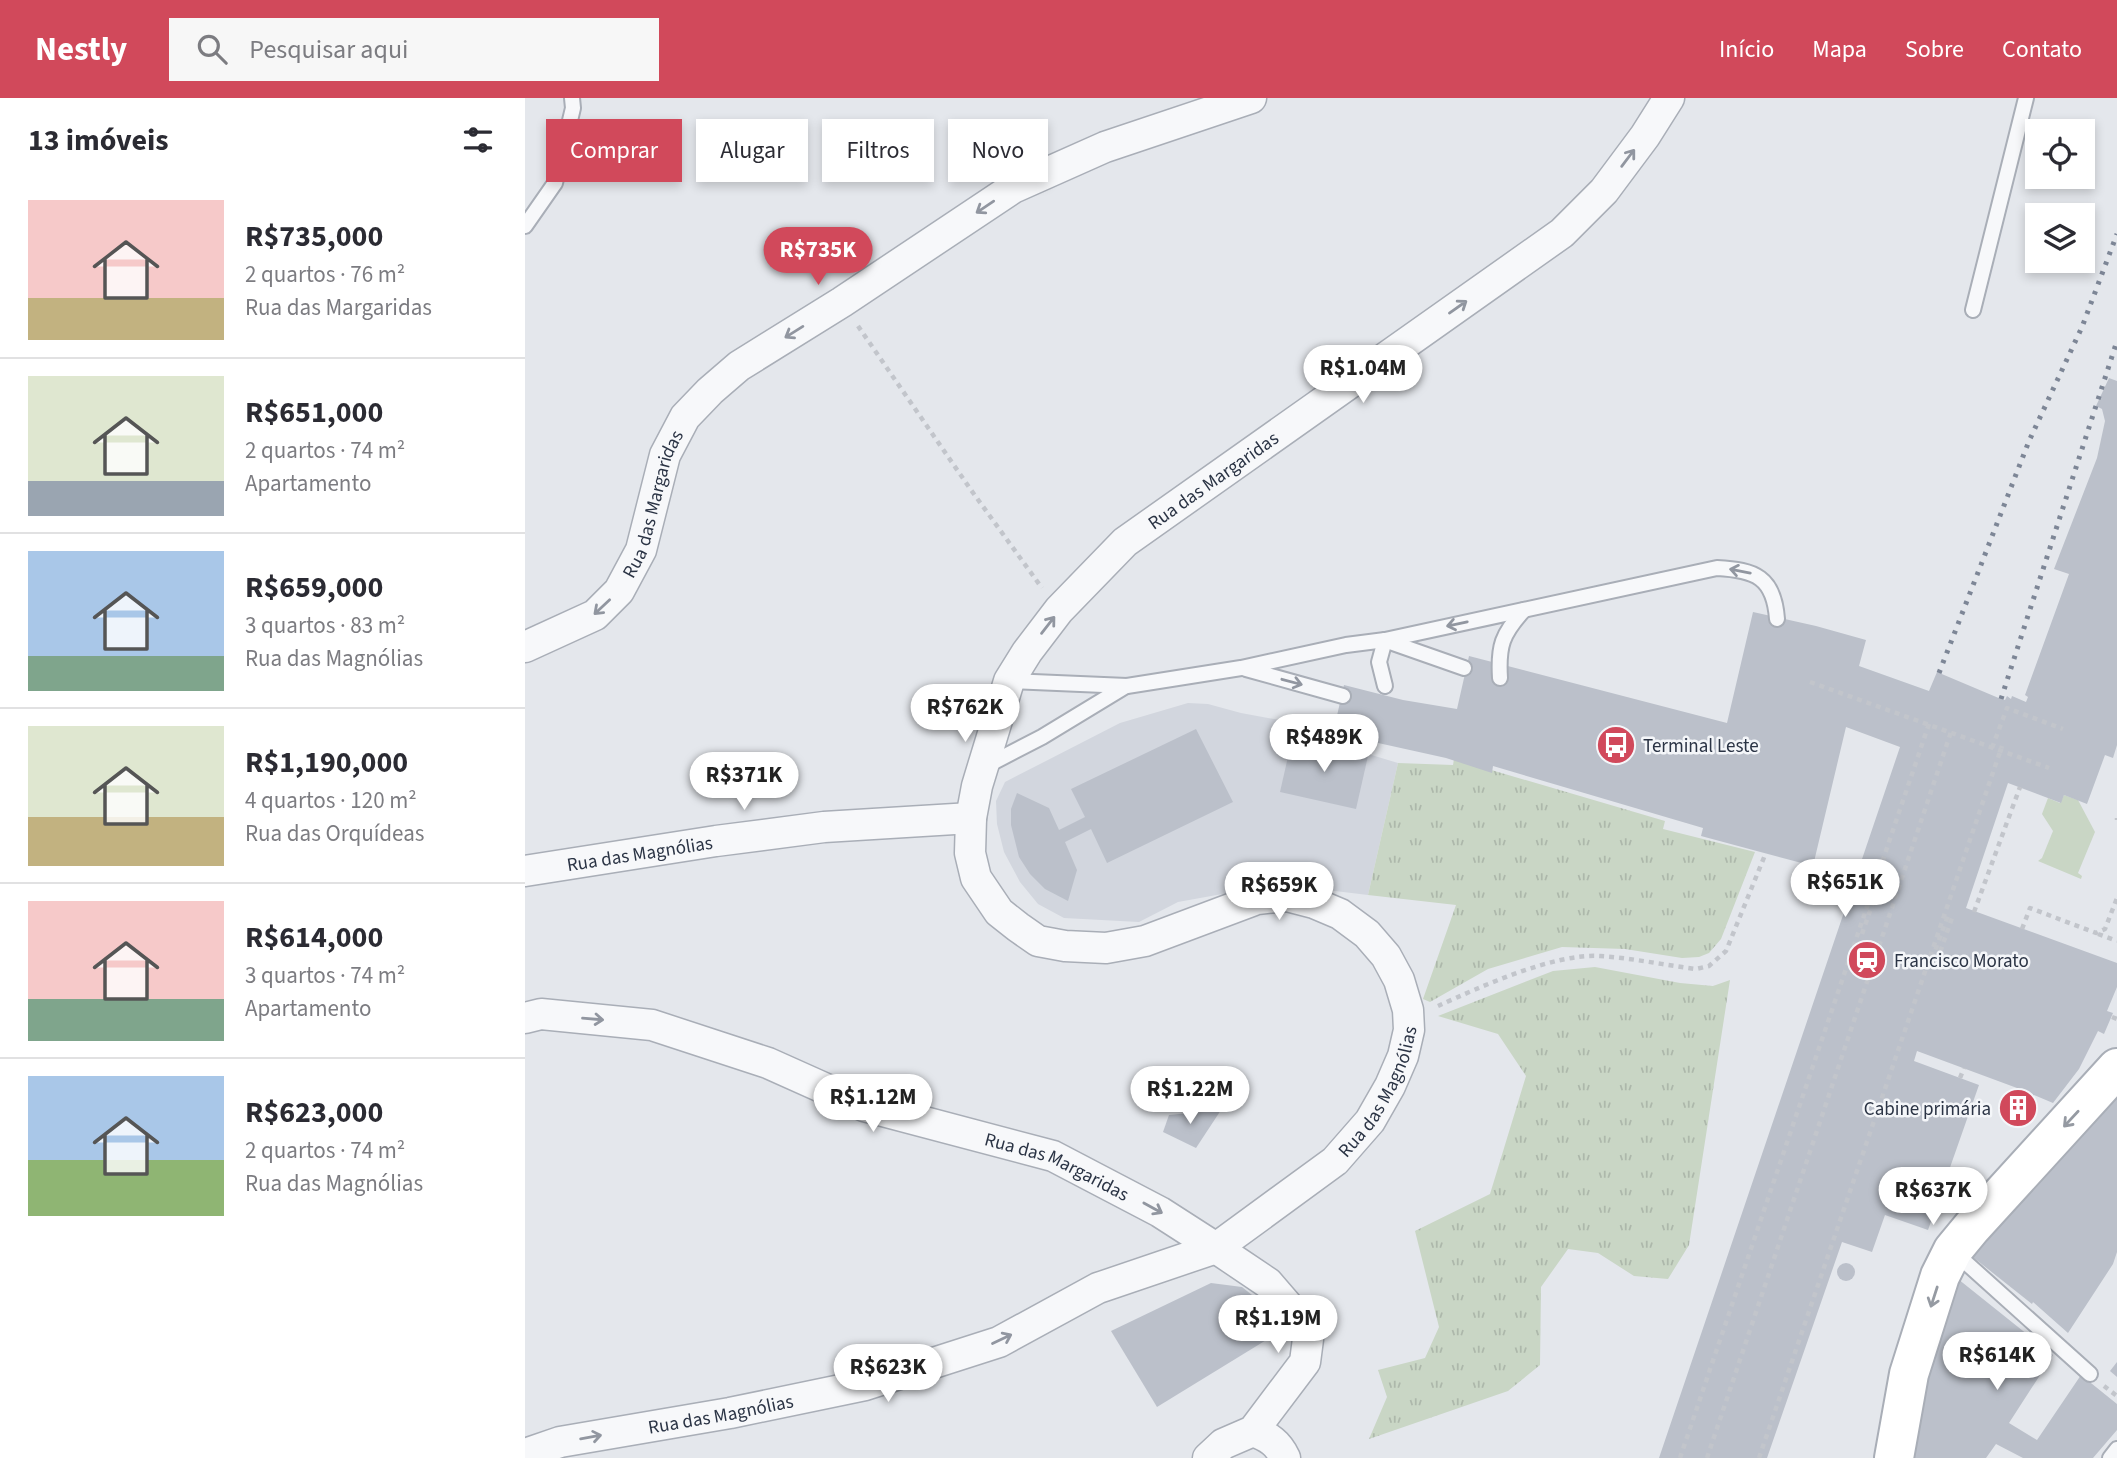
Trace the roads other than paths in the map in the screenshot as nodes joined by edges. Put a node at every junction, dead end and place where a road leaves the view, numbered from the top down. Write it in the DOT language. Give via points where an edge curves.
graph roads {
  1 [pos="572,98"];
  2 [pos="1251,98"];
  3 [pos="1669,98"];
  4 [pos="2026,98"];
  5 [pos="525,226"];
  6 [pos="1973,310"];
  7 [pos="1524,610"];
  8 [pos="1777,619"];
  9 [pos="1385,640"];
  10 [pos="525,647"];
  11 [pos="1241,668"];
  12 [pos="1464,668"];
  13 [pos="1500,678"];
  14 [pos="1009,681"];
  15 [pos="1127,685"];
  16 [pos="1385,686"];
  17 [pos="1343,696"];
  18 [pos="984,767"];
  19 [pos="971,818"];
  20 [pos="525,871"];
  21 [pos="525,1018"];
  22 [pos="2117,1068"];
  23 [pos="1216,1248"];
  24 [pos="1953,1250"];
  25 [pos="2090,1374"];
  26 [pos="1254,1431"];
  27 [pos="2117,1449"];
  28 [pos="525,1454"];
  29 [pos="1208,1458"];
  30 [pos="1285,1458"];
  31 [pos="1894,1458"];
  32 [pos="2110,1458"];
  1 -- 5 [label="lane" via="555,183"];
  2 -- 10 [label="street, Rua das Margaridas, one-way" via="1105,147 1013,188 739,366 685,417 665,455 641,550 619,591 594,615"];
  14 -- 3 [label="street, Rua das Margaridas, one-way" via="1059,610 1125,542 1562,233 1604,191"];
  4 -- 6 [label="lane"];
  8 -- 7 [label="lane, one-way" via="1769,586 1758,576 1717,568"];
  7 -- 9 [label="lane, one-way"];
  7 -- 13 [label="lane" via="1505,635 1499,653"];
  9 -- 11 [label="lane"];
  9 -- 12 [label="lane"];
  9 -- 16 [label="lane" via="1378,662"];
  11 -- 15 [label="lane"];
  11 -- 17 [label="lane, one-way"];
  14 -- 15 [label="lane"];
  14 -- 18 [label="street, Rua das Margaridas"];
  15 -- 18 [label="lane"];
  18 -- 19 [label="street, Rua das Margaridas"];
  19 -- 20 [label="street, Rua das Magnólias" via="797,831"];
  19 -- 23 [label="street, Rua das Magnólias" via="970,853 976,878 999,912 1038,941 1106,948 1145,941 1257,899 1287,896 1340,914 1387,956 1408,1010 1409,1030 1403,1056 1370,1121 1335,1161"];
  21 -- 23 [label="street, Rua das Margaridas, one-way" via="541,1014 652,1025 768,1063 864,1106 1053,1156 1160,1212"];
  22 -- 24 [label="main road, one-way"];
  23 -- 26 [label="street, Rua das Margaridas" via="1268,1283 1299,1319 1308,1339 1305,1362"];
  28 -- 23 [label="street, Rua das Magnólias, one-way" via="560,1442 865,1385 999,1342 1098,1288"];
  24 -- 25 [label="lane"];
  24 -- 31 [label="main road, one-way" via="1940,1276 1909,1374"];
  26 -- 29 [label="street" via="1223,1444"];
  26 -- 30 [label="street" via="1269,1437"];
  27 -- 32 [label="lane"];
}
